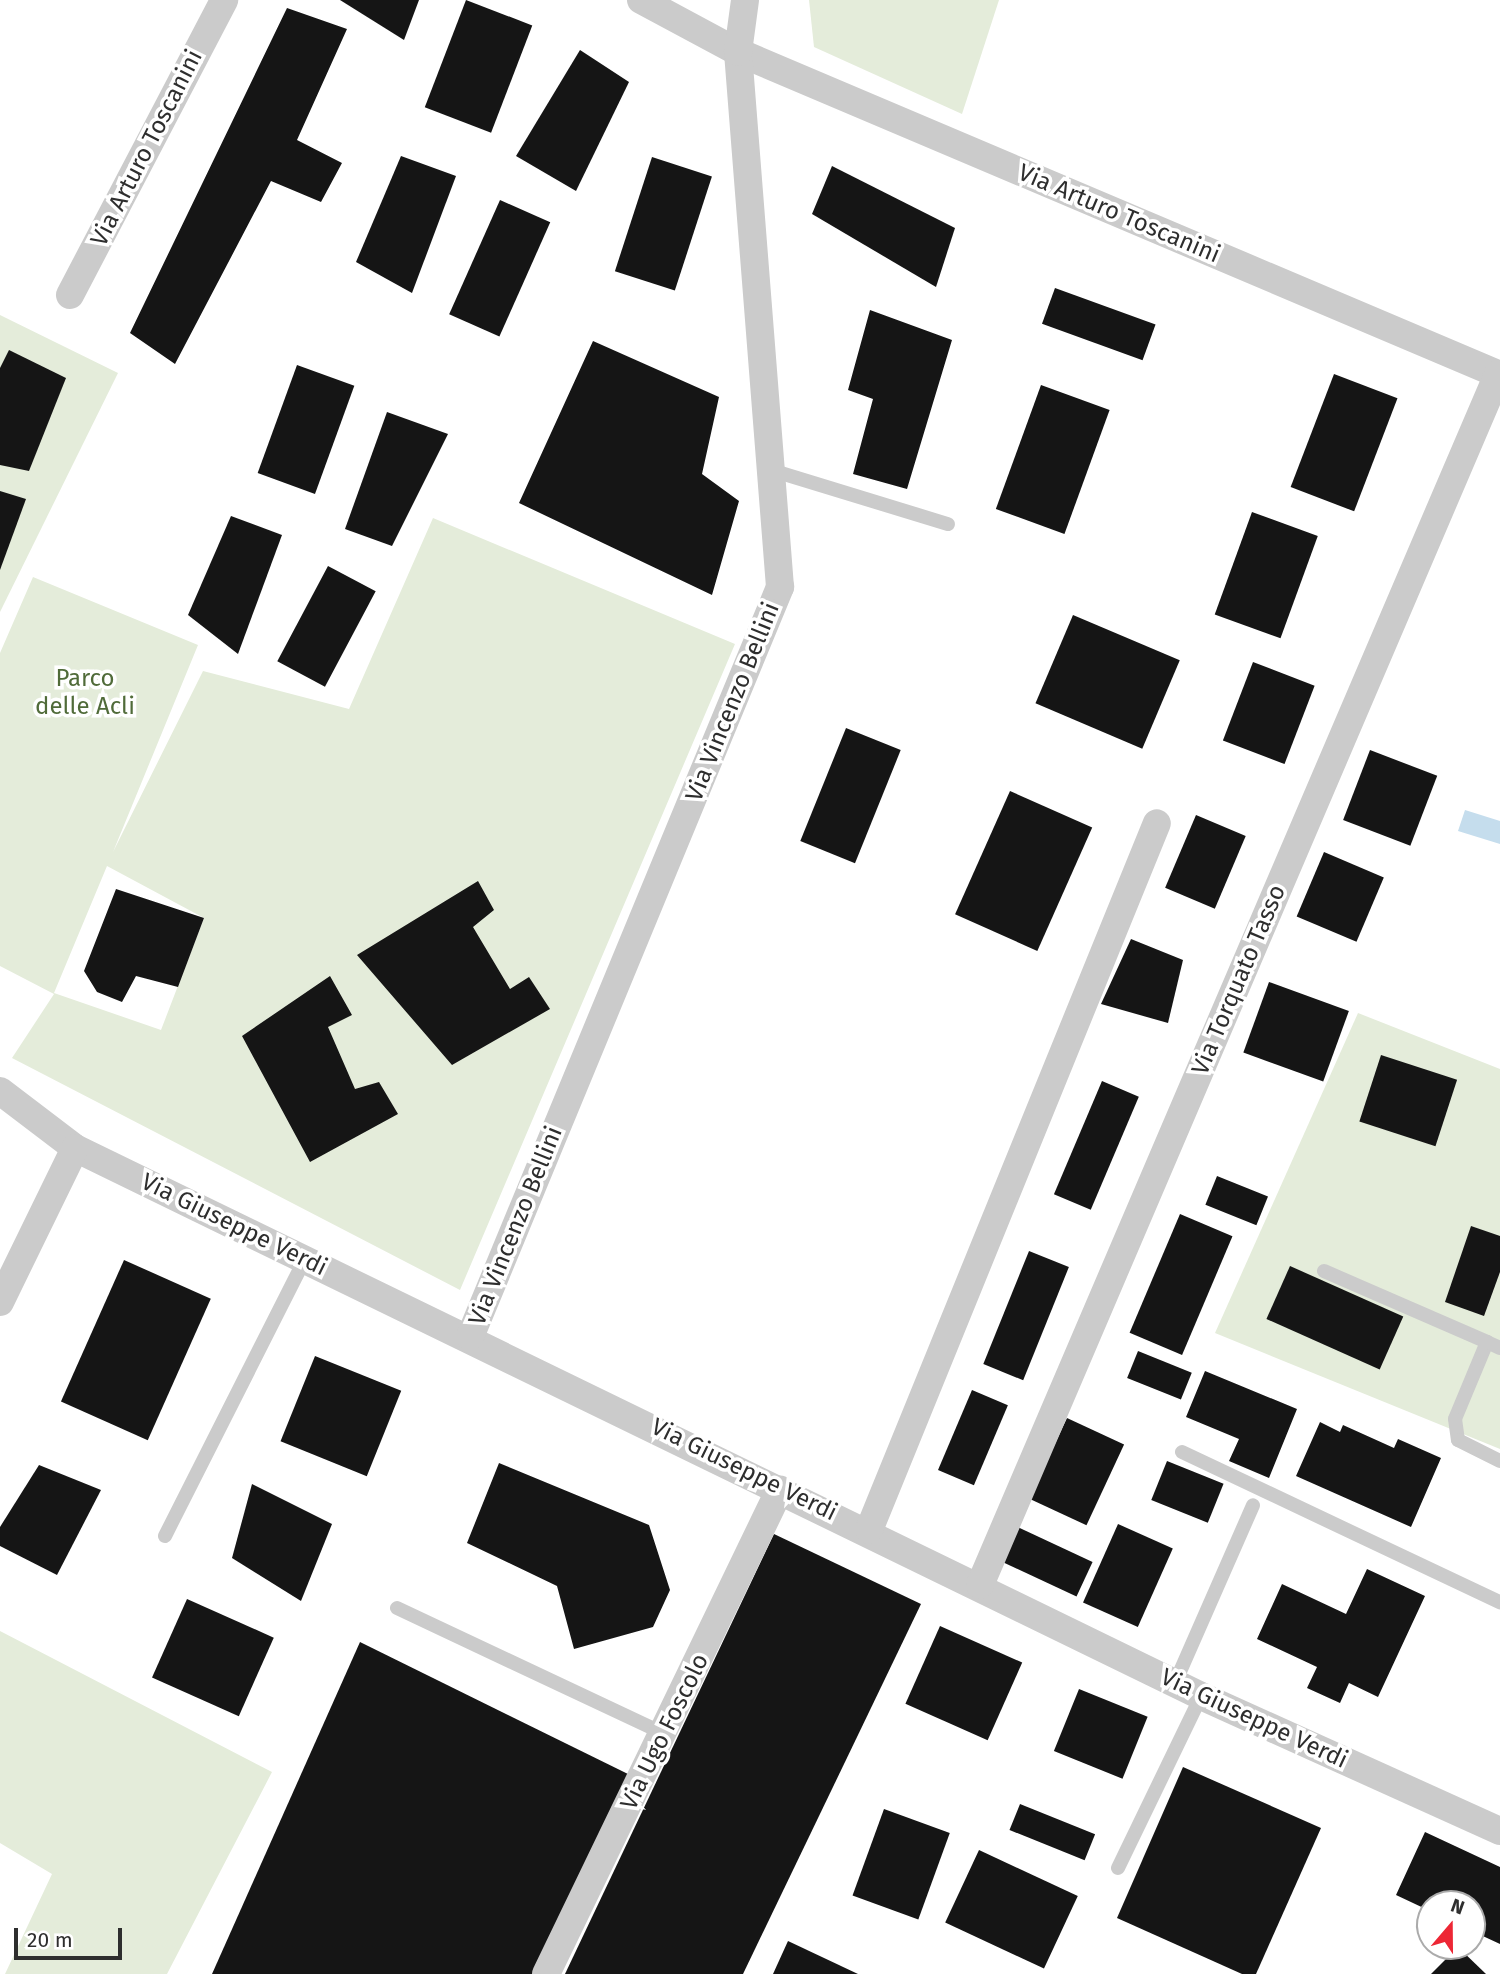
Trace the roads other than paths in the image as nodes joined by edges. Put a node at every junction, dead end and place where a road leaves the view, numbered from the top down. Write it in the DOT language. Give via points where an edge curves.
graph roads {
  1 [pos="224,0"];
  2 [pos="641,0"];
  3 [pos="745,0"];
  4 [pos="738,52"];
  5 [pos="70,295"];
  6 [pos="1499,375"];
  7 [pos="771,470"];
  8 [pos="948,524"];
  9 [pos="1157,823"];
  10 [pos="0,1091"];
  11 [pos="75,1149"];
  12 [pos="305,1259"];
  13 [pos="1324,1271"];
  14 [pos="0,1302"];
  15 [pos="470,1337"];
  16 [pos="1493,1345"];
  17 [pos="1182,1452"];
  18 [pos="1500,1461"];
  19 [pos="780,1489"];
  20 [pos="1253,1505"];
  21 [pos="869,1530"];
  22 [pos="165,1536"];
  23 [pos="980,1585"];
  24 [pos="1500,1602"];
  25 [pos="397,1608"];
  26 [pos="1175,1683"];
  27 [pos="1201,1696"];
  28 [pos="665,1734"];
  29 [pos="1500,1831"];
  30 [pos="1118,1868"];
  31 [pos="546,1974"];
  1 -- 5 [label="street, Via Arturo Toscanini"];
  2 -- 4 [label="street"];
  3 -- 4 [label="street, Via Vincenzo Bellini"];
  4 -- 6 [label="street, Via Arturo Toscanini"];
  4 -- 7 [label="street, Via Vincenzo Bellini"];
  6 -- 23 [label="street, Via Torquato Tasso"];
  7 -- 8 [label="lane"];
  7 -- 15 [label="street, Via Vincenzo Bellini" via="780,587"];
  9 -- 21 [label="street"];
  10 -- 11 [label="street, Via Giuseppe Verdi"];
  11 -- 12 [label="street, Via Giuseppe Verdi"];
  11 -- 14 [label="street"];
  12 -- 15 [label="street, Via Giuseppe Verdi"];
  12 -- 22 [label="lane"];
  13 -- 16 [label="lane"];
  15 -- 19 [label="street, Via Giuseppe Verdi"];
  16 -- 18 [label="lane" via="1455,1419 1458,1440"];
  17 -- 24 [label="lane"];
  19 -- 21 [label="street, Via Giuseppe Verdi"];
  19 -- 28 [label="street, Via Ugo Foscolo"];
  20 -- 26 [label="lane"];
  21 -- 23 [label="street, Via Giuseppe Verdi"];
  23 -- 26 [label="street, Via Giuseppe Verdi"];
  25 -- 28 [label="lane"];
  26 -- 27 [label="street, Via Giuseppe Verdi"];
  27 -- 29 [label="street, Via Giuseppe Verdi"];
  27 -- 30 [label="lane"];
  28 -- 31 [label="street, Via Ugo Foscolo"];
}
